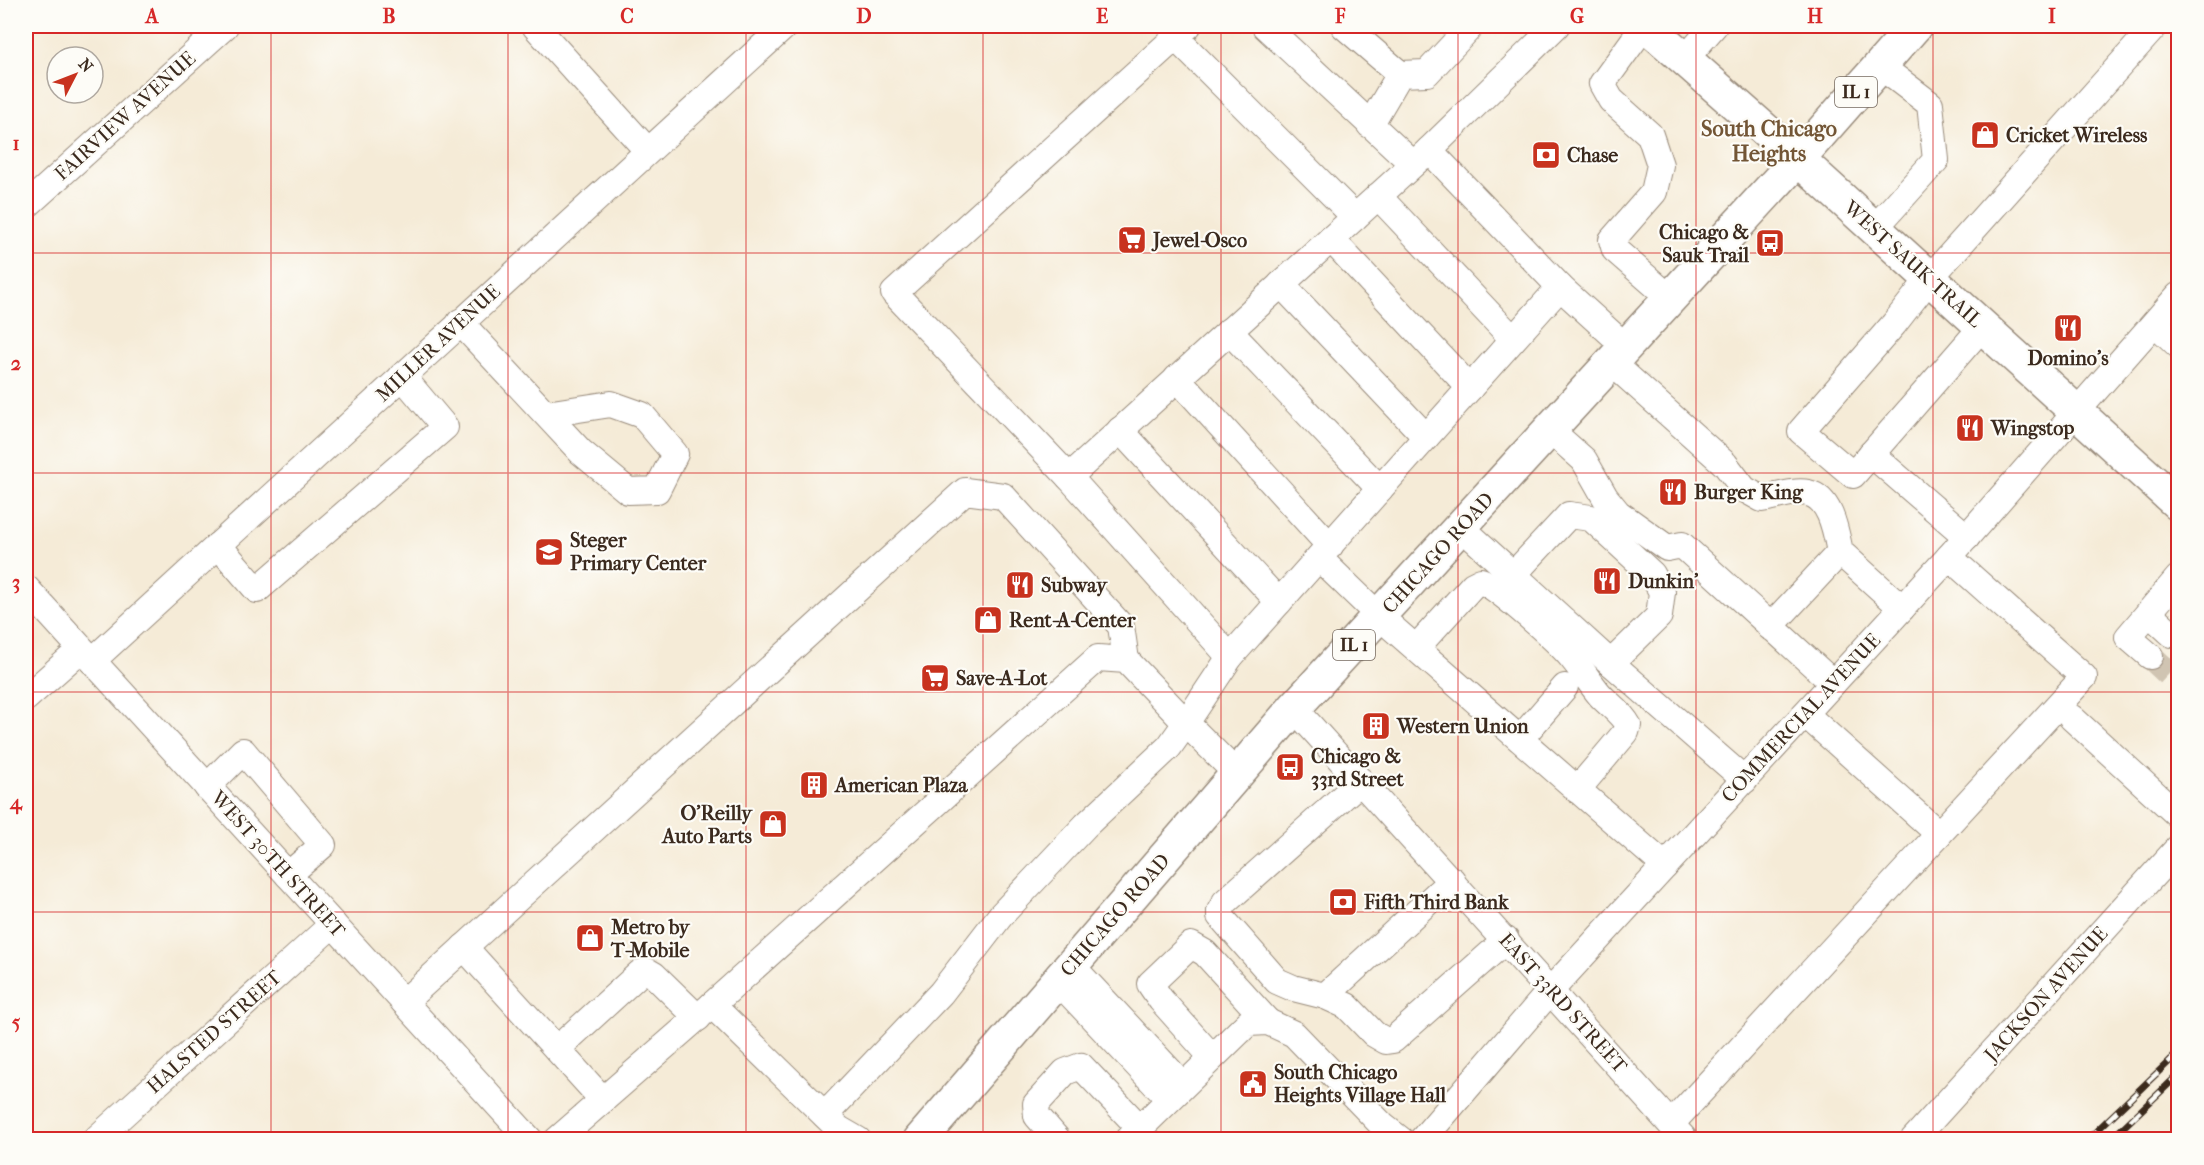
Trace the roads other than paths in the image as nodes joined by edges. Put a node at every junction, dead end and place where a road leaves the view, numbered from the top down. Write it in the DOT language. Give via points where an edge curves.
graph roads {
  1 [pos="225,26"];
  2 [pos="535,26"];
  3 [pos="785,26"];
  4 [pos="1264,26"];
  5 [pos="1344,26"];
  6 [pos="1471,26"];
  7 [pos="1556,26"];
  8 [pos="1646,26"];
  9 [pos="1714,26"];
  10 [pos="1915,26"];
  11 [pos="2155,26"];
  12 [pos="1181,31"];
  13 [pos="1685,59"];
  14 [pos="1880,66"];
  15 [pos="1400,74"];
  16 [pos="1370,125"];
  17 [pos="647,150"];
  18 [pos="1421,157"];
  19 [pos="1798,159"];
  20 [pos="1378,196"];
  21 [pos="26,206"];
  22 [pos="1354,217"];
  23 [pos="1874,229"];
  24 [pos="1331,239"];
  25 [pos="1929,279"];
  26 [pos="1281,284"];
  27 [pos="1560,287"];
  28 [pos="2178,296"];
  29 [pos="1670,298"];
  30 [pos="460,322"];
  31 [pos="2155,323"];
  32 [pos="1982,327"];
  33 [pos="1229,332"];
  34 [pos="1513,339"];
  35 [pos="2178,345"];
  36 [pos="1618,354"];
  37 [pos="402,376"];
  38 [pos="1177,378"];
  39 [pos="1470,388"];
  40 [pos="2077,411"];
  41 [pos="546,414"];
  42 [pos="1120,430"];
  43 [pos="1550,430"];
  44 [pos="1426,437"];
  45 [pos="1871,454"];
  46 [pos="1069,477"];
  47 [pos="1380,489"];
  48 [pos="2178,504"];
  49 [pos="1461,527"];
  50 [pos="1967,537"];
  51 [pos="218,545"];
  52 [pos="1324,552"];
  53 [pos="1840,552"];
  54 [pos="1949,557"];
  55 [pos="1513,575"];
  56 [pos="26,588"];
  57 [pos="2175,590"];
  58 [pos="1280,602"];
  59 [pos="1902,608"];
  60 [pos="2149,613"];
  61 [pos="1380,617"];
  62 [pos="1770,627"];
  63 [pos="2172,634"];
  64 [pos="1416,648"];
  65 [pos="86,655"];
  66 [pos="2151,656"];
  67 [pos="1230,657"];
  68 [pos="1126,660"];
  69 [pos="1611,663"];
  70 [pos="1833,683"];
  71 [pos="1565,687"];
  72 [pos="26,698"];
  73 [pos="1294,708"];
  74 [pos="1804,714"];
  75 [pos="2072,718"];
  76 [pos="1186,723"];
  77 [pos="1520,739"];
  78 [pos="1237,774"];
  79 [pos="1745,780"];
  80 [pos="1360,781"];
  81 [pos="207,787"];
  82 [pos="1577,790"];
  83 [pos="2178,815"];
  84 [pos="1939,834"];
  85 [pos="2174,862"];
  86 [pos="1665,866"];
  87 [pos="288,875"];
  88 [pos="1452,880"];
  89 [pos="333,924"];
  90 [pos="1506,940"];
  91 [pos="464,947"];
  92 [pos="1065,973"];
  93 [pos="1551,990"];
  94 [pos="1325,996"];
  95 [pos="404,1002"];
  96 [pos="705,1011"];
  97 [pos="1268,1022"];
  98 [pos="557,1049"];
  99 [pos="1212,1057"];
  100 [pos="1176,1092"];
  101 [pos="603,1100"];
  102 [pos="825,1115"];
  103 [pos="1678,1132"];
  104 [pos="1134,1134"];
  105 [pos="95,1140"];
  106 [pos="530,1140"];
  107 [pos="557,1140"];
  108 [pos="858,1140"];
  109 [pos="920,1140"];
  110 [pos="1058,1140"];
  111 [pos="1401,1140"];
  112 [pos="1422,1140"];
  113 [pos="1913,1140"];
  1 -- 21 [label="street, FAIRVIEW AVENUE"];
  2 -- 17 [label="street"];
  3 -- 17 [label="street, MILLER AVENUE"];
  4 -- 16 [label="street"];
  5 -- 15 [label="street"];
  6 -- 15 [label="street" via="1427,73"];
  7 -- 18 [label="street"];
  8 -- 13 [label="main road, WEST SAUK TRAIL"];
  8 -- 29 [label="street" via="1602,84 1611,100 1650,135 1660,165 1654,192 1612,240 1615,250"];
  9 -- 13 [label="street"];
  10 -- 14 [label="main road, CHICAGO ROAD / IL 1"];
  11 -- 25 [label="street"];
  12 -- 22 [label="street"];
  12 -- 46 [label="street" via="894,293"];
  13 -- 19 [label="main road, WEST SAUK TRAIL"];
  14 -- 19 [label="main road, CHICAGO ROAD / IL 1"];
  14 -- 23 [label="street" via="1930,104 1936,160"];
  15 -- 16 [label="street"];
  16 -- 18 [label="street"];
  17 -- 30 [label="street, MILLER AVENUE"];
  18 -- 20 [label="street"];
  18 -- 27 [label="street"];
  19 -- 23 [label="main road, WEST SAUK TRAIL"];
  19 -- 29 [label="main road, CHICAGO ROAD / IL 1"];
  20 -- 22 [label="street"];
  20 -- 34 [label="street"];
  22 -- 24 [label="street"];
  23 -- 25 [label="main road, WEST SAUK TRAIL"];
  24 -- 26 [label="street"];
  24 -- 39 [label="street"];
  25 -- 32 [label="main road, WEST SAUK TRAIL"];
  25 -- 45 [label="street" via="1801,431 1853,475"];
  26 -- 33 [label="street"];
  26 -- 44 [label="street"];
  27 -- 34 [label="street"];
  27 -- 36 [label="street"];
  28 -- 31 [label="street, COMMERCIAL AVENUE"];
  29 -- 36 [label="main road, CHICAGO ROAD / IL 1"];
  30 -- 37 [label="street, MILLER AVENUE"];
  30 -- 41 [label="street"];
  31 -- 35 [label="street"];
  31 -- 40 [label="street, COMMERCIAL AVENUE"];
  32 -- 40 [label="main road, WEST SAUK TRAIL"];
  32 -- 45 [label="street"];
  33 -- 38 [label="street"];
  33 -- 47 [label="street"];
  34 -- 39 [label="street"];
  36 -- 43 [label="main road, CHICAGO ROAD / IL 1"];
  36 -- 53 [label="street" via="1725,464 1744,489 1762,499 1809,493 1819,499 1828,510"];
  37 -- 51 [label="street, MILLER AVENUE"];
  37 -- 51 [label="street" via="445,427 257,590"];
  38 -- 42 [label="street"];
  38 -- 52 [label="street"];
  39 -- 44 [label="street"];
  40 -- 48 [label="main road, WEST SAUK TRAIL"];
  40 -- 50 [label="street, COMMERCIAL AVENUE"];
  41 -- 41 [label="street" via="581,452 628,491 657,490 675,454 642,415 611,404"];
  42 -- 46 [label="street"];
  42 -- 58 [label="street"];
  43 -- 49 [label="main road, CHICAGO ROAD / IL 1"];
  43 -- 62 [label="street" via="1584,460 1618,513 1667,548 1682,545"];
  44 -- 47 [label="street"];
  45 -- 50 [label="street"];
  46 -- 67 [label="street"];
  47 -- 52 [label="street"];
  49 -- 55 [label="street"];
  49 -- 61 [label="main road, CHICAGO ROAD / IL 1"];
  50 -- 54 [label="street, COMMERCIAL AVENUE"];
  51 -- 65 [label="street, MILLER AVENUE"];
  52 -- 58 [label="street"];
  52 -- 61 [label="street"];
  53 -- 59 [label="street"];
  53 -- 62 [label="street"];
  54 -- 59 [label="street, COMMERCIAL AVENUE"];
  54 -- 84 [label="street" via="2084,677"];
  55 -- 69 [label="street"];
  55 -- 69 [label="street" via="1569,515 1591,518 1652,574 1662,592 1659,616"];
  56 -- 65 [label="street, WEST 30TH STREET"];
  57 -- 60 [label="street"];
  58 -- 67 [label="street"];
  59 -- 70 [label="street, COMMERCIAL AVENUE"];
  60 -- 63 [label="street"];
  60 -- 66 [label="street" via="2128,637"];
  61 -- 64 [label="street"];
  61 -- 73 [label="main road, CHICAGO ROAD / IL 1"];
  62 -- 70 [label="street"];
  64 -- 77 [label="street"];
  64 -- 82 [label="street" via="1481,581 1571,656 1628,725"];
  65 -- 72 [label="street, MILLER AVENUE"];
  65 -- 81 [label="street, WEST 30TH STREET"];
  67 -- 76 [label="street"];
  68 -- 76 [label="street"];
  68 -- 91 [label="street" via="1121,626 1003,496 965,491"];
  68 -- 96 [label="street" via="1098,658"];
  69 -- 79 [label="street"];
  70 -- 74 [label="street, COMMERCIAL AVENUE"];
  71 -- 77 [label="street"];
  73 -- 78 [label="main road, CHICAGO ROAD / IL 1"];
  73 -- 80 [label="street, EAST 33RD STREET"];
  74 -- 79 [label="street, COMMERCIAL AVENUE"];
  74 -- 84 [label="street"];
  75 -- 83 [label="street"];
  76 -- 78 [label="street"];
  76 -- 102 [label="street" via="1169,747 1086,825 1001,915 941,993"];
  77 -- 82 [label="street"];
  78 -- 92 [label="main road, CHICAGO ROAD / IL 1"];
  79 -- 86 [label="street, COMMERCIAL AVENUE"];
  80 -- 88 [label="street, EAST 33RD STREET"];
  80 -- 94 [label="street" via="1224,902 1220,911 1220,916 1276,981"];
  81 -- 87 [label="street, WEST 30TH STREET"];
  81 -- 87 [label="street" via="243,750 323,845"];
  82 -- 86 [label="street"];
  84 -- 103 [label="street"];
  85 -- 113 [label="street, JACKSON AVENUE"];
  86 -- 93 [label="street, COMMERCIAL AVENUE"];
  87 -- 89 [label="street, WEST 30TH STREET"];
  88 -- 90 [label="street, EAST 33RD STREET"];
  88 -- 94 [label="street"];
  89 -- 95 [label="street, WEST 30TH STREET"];
  89 -- 105 [label="street, HALSTED STREET"];
  90 -- 93 [label="street, EAST 33RD STREET"];
  90 -- 94 [label="street" via="1393,1040 1386,1041 1374,1034 1347,1006"];
  91 -- 95 [label="street"];
  91 -- 98 [label="street"];
  92 -- 100 [label="street"];
  92 -- 109 [label="main road, CHICAGO ROAD / IL 1"];
  93 -- 103 [label="street, EAST 33RD STREET"];
  93 -- 112 [label="street, COMMERCIAL AVENUE"];
  95 -- 106 [label="street, WEST 30TH STREET"];
  96 -- 98 [label="street" via="647,971 640,973"];
  96 -- 101 [label="street"];
  96 -- 102 [label="street"];
  97 -- 99 [label="street" via="1248,1023"];
  97 -- 99 [label="street" via="1205,953 1191,945 1150,984"];
  97 -- 111 [label="street" via="1294,1034"];
  98 -- 101 [label="street"];
  99 -- 100 [label="street"];
  100 -- 104 [label="street"];
  101 -- 107 [label="street"];
  102 -- 108 [label="street"];
  104 -- 110 [label="street" via="1081,1066 1065,1072 1036,1104 1037,1116"];
}
